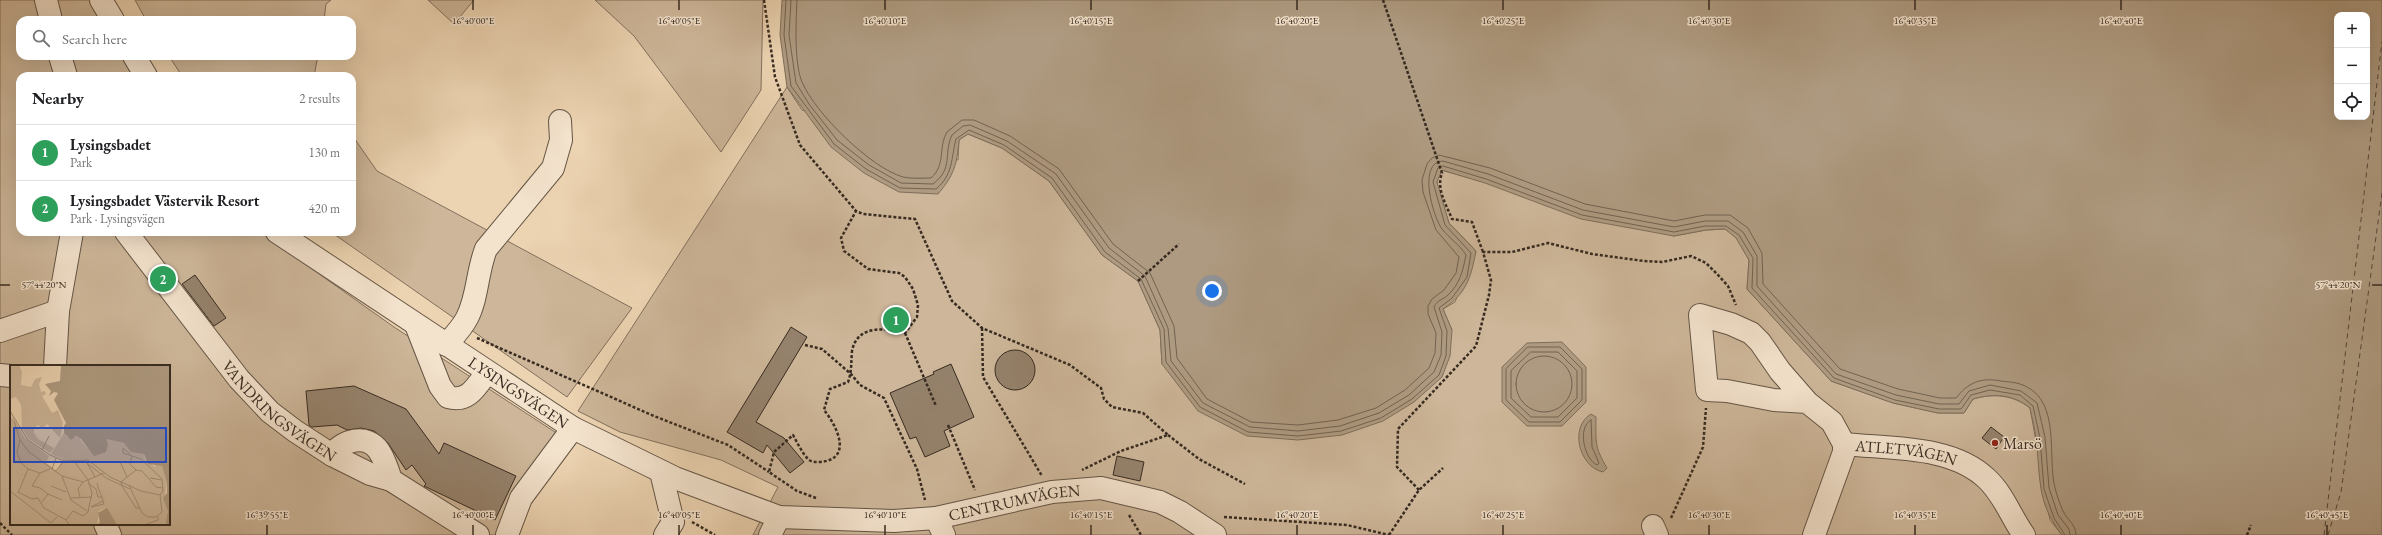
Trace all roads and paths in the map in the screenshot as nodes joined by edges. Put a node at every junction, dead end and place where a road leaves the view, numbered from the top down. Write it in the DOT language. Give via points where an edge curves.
graph roads {
  1 [pos="46,0"];
  2 [pos="101,0"];
  3 [pos="764,0"];
  4 [pos="1383,0"];
  5 [pos="50,16"];
  6 [pos="111,16"];
  7 [pos="61,60"];
  8 [pos="136,60"];
  9 [pos="65,72"];
  10 [pos="144,72"];
  11 [pos="560,121"];
  12 [pos="856,211"];
  13 [pos="71,236"];
  14 [pos="129,236"];
  15 [pos="283,236"];
  16 [pos="1180,244"];
  17 [pos="1483,252"];
  18 [pos="1138,281"];
  19 [pos="58,311"];
  20 [pos="416,325"];
  21 [pos="460,328"];
  22 [pos="982,328"];
  23 [pos="1741,329"];
  24 [pos="0,331"];
  25 [pos="905,333"];
  26 [pos="446,345"];
  27 [pos="805,345"];
  28 [pos="55,365"];
  29 [pos="487,372"];
  30 [pos="851,374"];
  31 [pos="0,375"];
  32 [pos="10,376"];
  33 [pos="1707,390"];
  34 [pos="1807,402"];
  35 [pos="936,406"];
  36 [pos="948,425"];
  37 [pos="573,428"];
  38 [pos="1168,435"];
  39 [pos="1844,444"];
  40 [pos="1443,468"];
  41 [pos="1079,471"];
  42 [pos="662,472"];
  43 [pos="769,472"];
  44 [pos="1245,484"];
  45 [pos="1419,490"];
  46 [pos="1052,492"];
  47 [pos="979,498"];
  48 [pos="817,499"];
  49 [pos="0,523"];
  50 [pos="936,524"];
  51 [pos="105,525"];
  52 [pos="2251,525"];
  53 [pos="775,526"];
  54 [pos="1217,526"];
  55 [pos="1660,527"];
  56 [pos="12,535"];
  57 [pos="110,535"];
  58 [pos="478,535"];
  59 [pos="507,535"];
  60 [pos="665,535"];
  61 [pos="1389,535"];
  62 [pos="1814,535"];
  63 [pos="2024,535"];
  64 [pos="2247,535"];
  1 -- 5 [label="street"];
  2 -- 6 [label="street"];
  3 -- 12 [label="path" via="775,77 800,144"];
  4 -- 17 [label="path" via="1441,170 1440,190 1452,219 1472,222"];
  7 -- 9 [label="street"];
  8 -- 10 [label="street"];
  11 -- 21 [label="street" via="561,140 553,168 486,249 479,265 469,312"];
  12 -- 22 [label="path" via="863,214 915,219 952,301"];
  12 -- 25 [label="path" via="841,238 844,250 868,269 899,273 905,277 913,289 918,305 917,317"];
  13 -- 19 [label="street"];
  14 -- 58 [label="street, VANDRINGSVÄGEN" via="239,379 270,412 332,455 370,474 391,480"];
  15 -- 20 [label="street, LYSINGSVÄGEN"];
  16 -- 18 [label="path"];
  17 -- 23 [label="path" via="1512,252 1548,243 1592,254 1644,261 1662,262 1691,256 1706,263 1728,286 1735,300"];
  17 -- 45 [label="path" via="1491,280 1476,346 1398,429 1397,467"];
  19 -- 24 [label="street"];
  19 -- 28 [label="street"];
  20 -- 26 [label="street, LYSINGSVÄGEN"];
  20 -- 29 [label="street" via="440,386 448,397 455,400 469,396"];
  21 -- 26 [label="street"];
  21 -- 43 [label="path" via="491,346 728,445"];
  22 -- 38 [label="path" via="1070,365 1100,388 1104,399 1112,407 1143,412"];
  22 -- 46 [label="path" via="983,377"];
  23 -- 33 [label="street" via="1700,315"];
  23 -- 34 [label="street" via="1751,333 1760,342 1780,371"];
  25 -- 30 [label="path" via="880,328 870,330 860,338 853,349"];
  25 -- 35 [label="path"];
  26 -- 29 [label="street, LYSINGSVÄGEN"];
  27 -- 30 [label="path" via="822,349"];
  29 -- 37 [label="street, LYSINGSVÄGEN"];
  30 -- 43 [label="path" via="848,382 830,389 825,402 824,410 840,436 839,452 825,461 813,462 808,459 793,435 774,452"];
  30 -- 50 [label="path" via="860,385 884,398 891,410 917,469"];
  31 -- 32 [label="street"];
  33 -- 34 [label="street"];
  33 -- 55 [label="path" via="1703,447"];
  34 -- 39 [label="street" via="1832,422"];
  36 -- 47 [label="path"];
  37 -- 42 [label="street, LYSINGSVÄGEN"];
  37 -- 59 [label="street" via="521,498"];
  38 -- 41 [label="path" via="1121,451"];
  38 -- 44 [label="path" via="1199,459"];
  39 -- 62 [label="street, ATLETVÄGEN" via="1844,452"];
  39 -- 63 [label="street, ATLETVÄGEN" via="1945,455 1966,463 1987,479 2006,502"];
  40 -- 45 [label="path"];
  42 -- 53 [label="street, LYSINGSVÄGEN"];
  42 -- 60 [label="street" via="673,522"];
  43 -- 48 [label="path" via="797,491"];
  45 -- 61 [label="path"];
  46 -- 50 [label="street, CENTRUMVÄGEN"];
  46 -- 54 [label="street, CENTRUMVÄGEN" via="1101,488 1127,492 1160,502"];
  49 -- 56 [label="path"];
  50 -- 53 [label="street, CENTRUMVÄGEN" via="894,521"];
  51 -- 57 [label="street"];
  52 -- 64 [label="path"];
  54 -- 61 [label="path" via="1347,526"];
}
